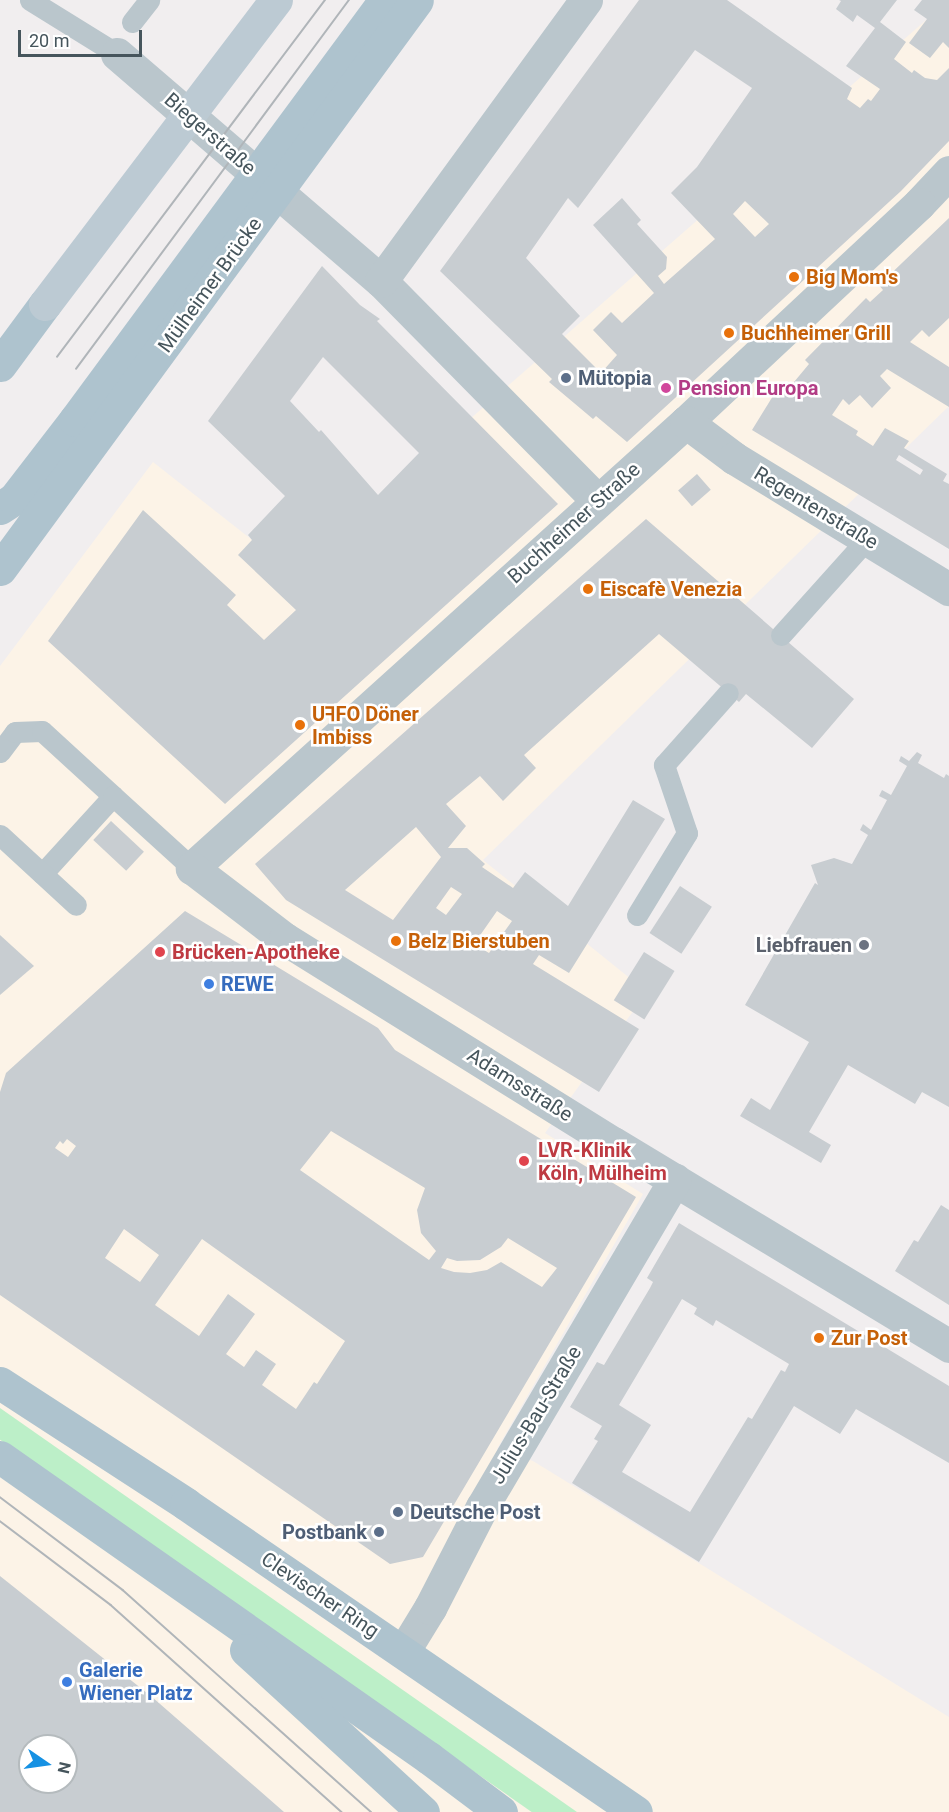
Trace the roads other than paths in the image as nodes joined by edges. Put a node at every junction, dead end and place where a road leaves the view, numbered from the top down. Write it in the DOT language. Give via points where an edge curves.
graph roads {
  1 [pos="30,0"];
  2 [pos="149,0"];
  3 [pos="276,0"];
  4 [pos="385,0"];
  5 [pos="417,0"];
  6 [pos="586,0"];
  7 [pos="132,22"];
  8 [pos="117,54"];
  9 [pos="949,172"];
  10 [pos="381,281"];
  11 [pos="0,365"];
  12 [pos="686,422"];
  13 [pos="598,501"];
  14 [pos="0,507"];
  15 [pos="867,539"];
  16 [pos="0,569"];
  17 [pos="949,589"];
  18 [pos="781,635"];
  19 [pos="728,693"];
  20 [pos="0,752"];
  21 [pos="113,796"];
  22 [pos="0,835"];
  23 [pos="192,868"];
  24 [pos="42,874"];
  25 [pos="76,905"];
  26 [pos="637,915"];
  27 [pos="675,1180"];
  28 [pos="949,1346"];
  29 [pos="0,1383"];
  30 [pos="0,1457"];
  31 [pos="147,1560"];
  32 [pos="403,1652"];
  33 [pos="423,1812"];
  34 [pos="501,1812"];
  35 [pos="636,1812"];
  1 -- 8 [label="lane, Biegerstraße"];
  2 -- 7 [label="lane"];
  3 -- 11 [label="main road, bridge"];
  4 -- 14 [label="main road, Mülheimer Brücke, bridge" via="75,420 14,499"];
  5 -- 16 [label="main road, Mülheimer Brücke, bridge"];
  6 -- 10 [label="street"];
  8 -- 10 [label="street, Biegerstraße"];
  9 -- 12 [label="street, Buchheimer Straße"];
  10 -- 13 [label="street, Biegerstraße"];
  12 -- 13 [label="street, Buchheimer Straße"];
  12 -- 15 [label="street, Regentenstraße" via="734,458"];
  13 -- 23 [label="street, Buchheimer Straße"];
  15 -- 17 [label="street, Regentenstraße"];
  15 -- 18 [label="lane"];
  19 -- 26 [label="lane" via="664,765 687,833"];
  20 -- 21 [label="lane" via="15,732 42,731"];
  21 -- 23 [label="lane"];
  21 -- 24 [label="lane"];
  22 -- 24 [label="lane"];
  23 -- 27 [label="street, Adamsstraße" via="285,939"];
  24 -- 25 [label="lane"];
  27 -- 28 [label="street, Adamsstraße"];
  27 -- 32 [label="street, Julius-Bau-Straße" via="482,1507"];
  29 -- 32 [label="main road, Clevischer Ring"];
  30 -- 31 [label="main road"];
  31 -- 33 [label="main road"];
  31 -- 34 [label="main road"];
  32 -- 35 [label="main road, Clevischer Ring"];
}
